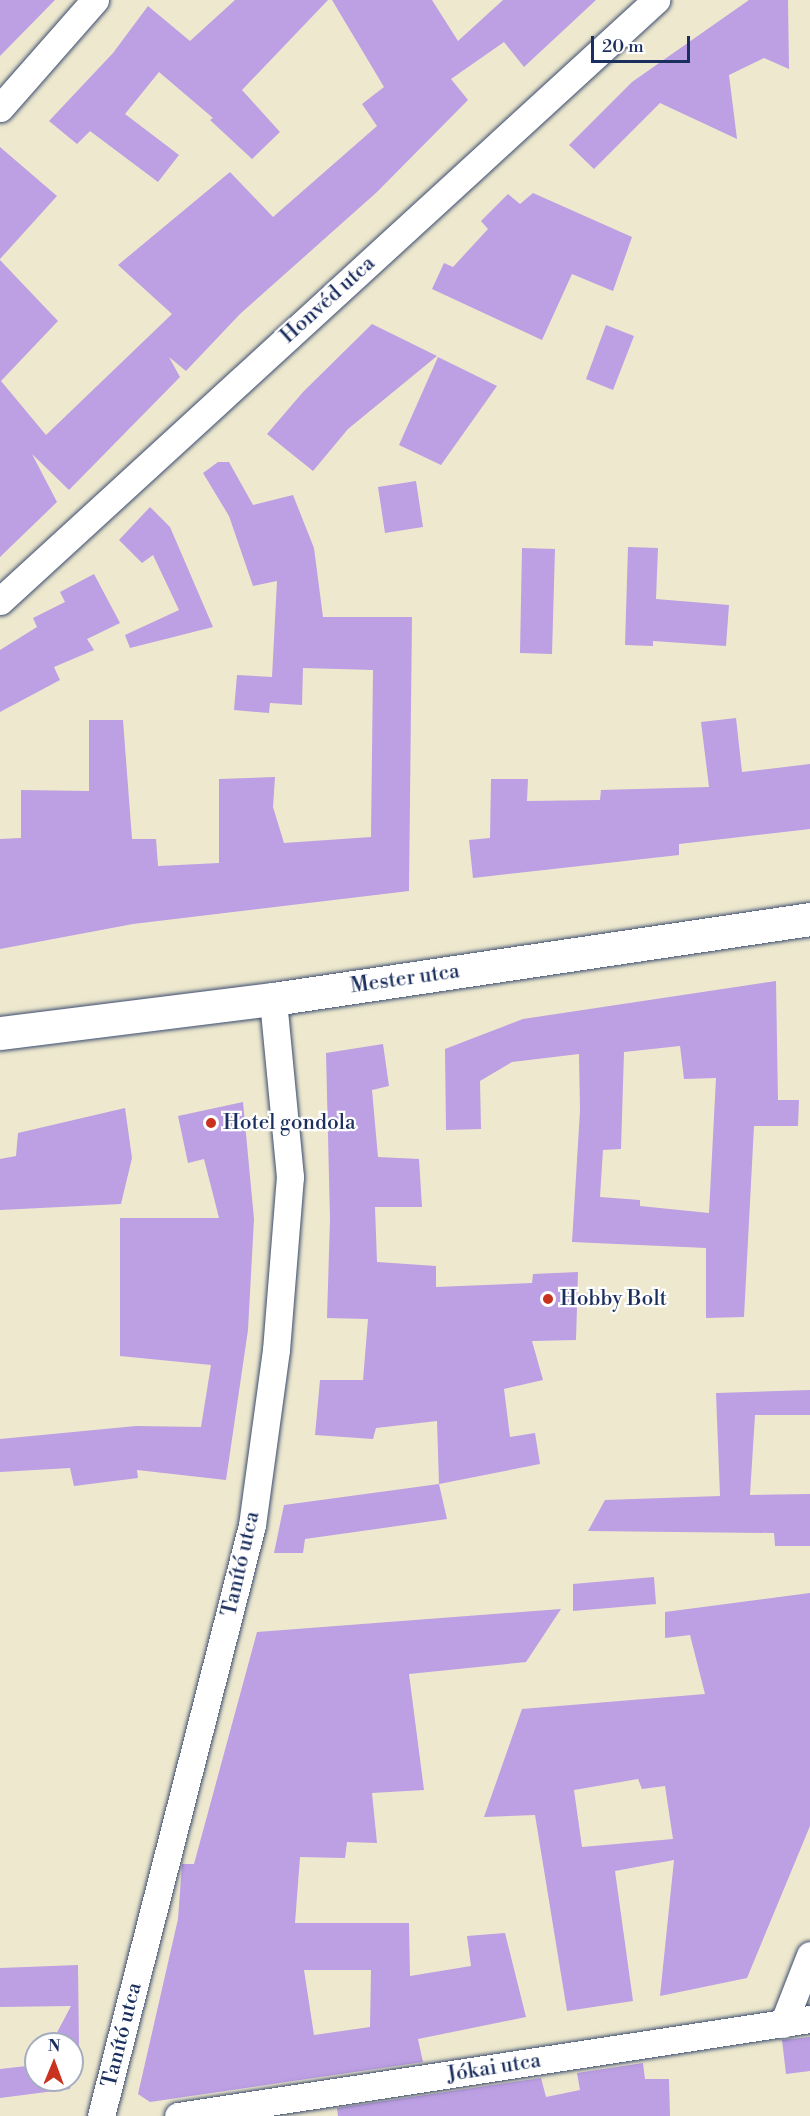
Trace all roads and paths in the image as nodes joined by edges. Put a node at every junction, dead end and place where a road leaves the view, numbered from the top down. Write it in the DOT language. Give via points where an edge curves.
graph roads {
  1 [pos="95,0"];
  2 [pos="656,0"];
  3 [pos="0,108"];
  4 [pos="0,601"];
  5 [pos="810,919"];
  6 [pos="273,999"];
  7 [pos="0,1033"];
  8 [pos="810,1955"];
  9 [pos="810,2019"];
  10 [pos="783,2024"];
  11 [pos="243,2111"];
  12 [pos="101,2116"];
  13 [pos="178,2116"];
  1 -- 3 [label="street"];
  2 -- 4 [label="street, Honvéd utca"];
  5 -- 6 [label="street, Mester utca"];
  6 -- 7 [label="street, Mester utca"];
  6 -- 12 [label="street, Tanító utca" via="290,1177 276,1350 252,1525"];
  8 -- 10 [label="street"];
  9 -- 10 [label="street, Jókai utca"];
  10 -- 11 [label="street, Jókai utca"];
  11 -- 13 [label="street, Jókai utca"];
}
